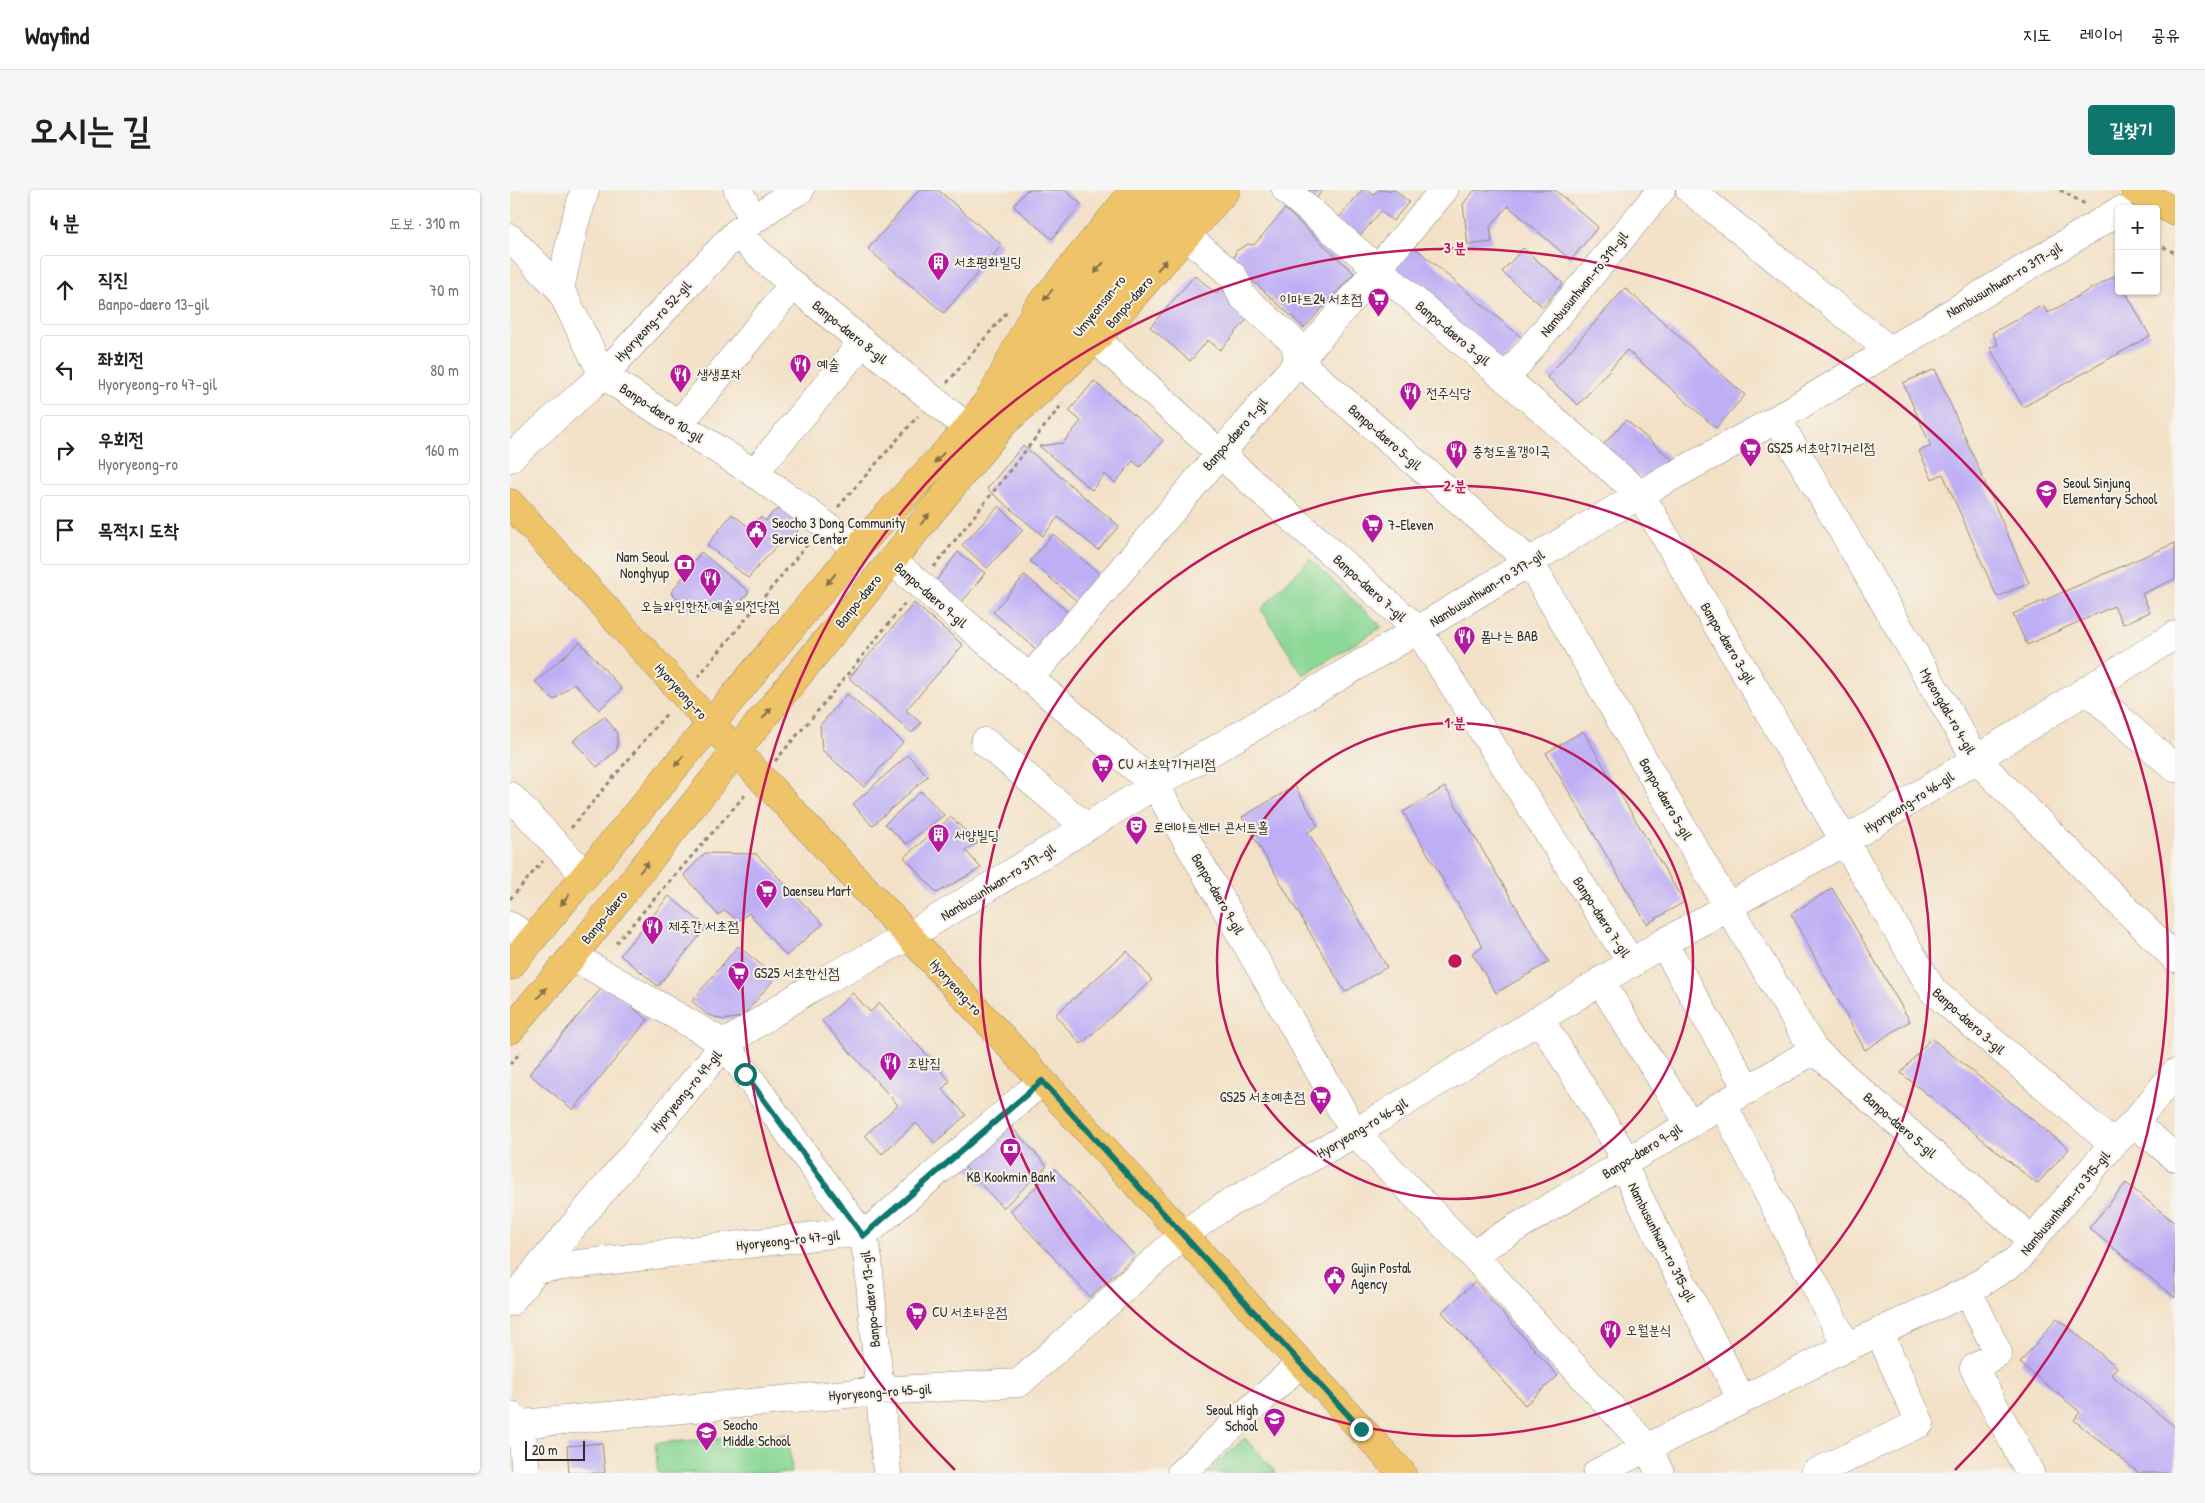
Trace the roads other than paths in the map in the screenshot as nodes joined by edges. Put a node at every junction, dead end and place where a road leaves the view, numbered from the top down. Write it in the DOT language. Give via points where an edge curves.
graph roads {
  1 [pos="585,190"];
  2 [pos="738,190"];
  3 [pos="800,190"];
  4 [pos="1135,190"];
  5 [pos="1164,190"];
  6 [pos="1194,190"];
  7 [pos="1226,190"];
  8 [pos="1286,190"];
  9 [pos="1444,190"];
  10 [pos="1661,190"];
  11 [pos="1690,190"];
  12 [pos="2134,198"];
  13 [pos="2175,212"];
  14 [pos="2115,213"];
  15 [pos="745,226"];
  16 [pos="1187,236"];
  17 [pos="510,238"];
  18 [pos="1376,268"];
  19 [pos="794,285"];
  20 [pos="560,289"];
  21 [pos="1096,339"];
  22 [pos="863,342"];
  23 [pos="1888,349"];
  24 [pos="1298,362"];
  25 [pos="603,375"];
  26 [pos="1506,378"];
  27 [pos="993,394"];
  28 [pos="1777,419"];
  29 [pos="1004,423"];
  30 [pos="678,424"];
  31 [pos="968,428"];
  32 [pos="1219,453"];
  33 [pos="510,458"];
  34 [pos="754,473"];
  35 [pos="1640,494"];
  36 [pos="510,503"];
  37 [pos="857,548"];
  38 [pos="891,560"];
  39 [pos="1529,561"];
  40 [pos="1418,630"];
  41 [pos="2175,635"];
  42 [pos="1029,679"];
  43 [pos="2086,690"];
  44 [pos="710,724"];
  45 [pos="985,742"];
  46 [pos="736,751"];
  47 [pos="1976,760"];
  48 [pos="2175,768"];
  49 [pos="1155,785"];
  50 [pos="510,796"];
  51 [pos="1086,827"];
  52 [pos="1845,841"];
  53 [pos="585,875"];
  54 [pos="1728,907"];
  55 [pos="521,933"];
  56 [pos="909,936"];
  57 [pos="1663,943"];
  58 [pos="2175,958"];
  59 [pos="583,962"];
  60 [pos="1632,964"];
  61 [pos="510,966"];
  62 [pos="1600,981"];
  63 [pos="1540,1019"];
  64 [pos="516,1040"];
  65 [pos="725,1044"];
  66 [pos="1814,1050"];
  67 [pos="2175,1072"];
  68 [pos="1042,1081"];
  69 [pos="1748,1090"];
  70 [pos="1723,1104"];
  71 [pos="1689,1123"];
  72 [pos="2134,1123"];
  73 [pos="1355,1133"];
  74 [pos="2113,1144"];
  75 [pos="2175,1157"];
  76 [pos="1622,1164"];
  77 [pos="1183,1234"];
  78 [pos="863,1236"];
  79 [pos="2032,1240"];
  80 [pos="1472,1254"];
  81 [pos="537,1269"];
  82 [pos="1968,1291"];
  83 [pos="510,1302"];
  84 [pos="1880,1334"];
  85 [pos="1847,1347"];
  86 [pos="1300,1364"];
  87 [pos="880,1391"];
  88 [pos="1742,1400"];
  89 [pos="516,1420"];
  90 [pos="1647,1447"];
  91 [pos="2026,1471"];
  92 [pos="526,1473"];
  93 [pos="887,1473"];
  94 [pos="1181,1473"];
  95 [pos="1402,1473"];
  96 [pos="1597,1473"];
  97 [pos="1660,1473"];
  98 [pos="1815,1473"];
  1 -- 20 [label="street"];
  2 -- 15 [label="street"];
  3 -- 15 [label="street, Hyoryeong-ro 52-gil"];
  4 -- 27 [label="main road, one-way" via="1036,310"];
  5 -- 27 [label="main road, Umyeonsan-ro, one-way"];
  6 -- 29 [label="main road, Umyeonsan-ro"];
  7 -- 16 [label="main road, Banpo-daero"];
  8 -- 18 [label="street, Banpo-daero 3-gil"];
  9 -- 18 [label="street, Banpo-daero 1-gil"];
  10 -- 26 [label="street, Nambusunhwan-ro 319-gil"];
  11 -- 23 [label="street"];
  12 -- 13 [label="main road"];
  14 -- 23 [label="street, Nambusunhwan-ro 317-gil"];
  15 -- 19 [label="street, Banpo-daero 8-gil"];
  15 -- 25 [label="street, Hyoryeong-ro 52-gil"];
  21 -- 16 [label="main road, Banpo-daero, one-way"];
  16 -- 24 [label="street" via="1234,277 1242,296 1295,343"];
  17 -- 20 [label="street"];
  18 -- 24 [label="street, Banpo-daero 1-gil"];
  18 -- 26 [label="street, Banpo-daero 3-gil"];
  19 -- 22 [label="street, Banpo-daero 8-gil"];
  19 -- 30 [label="street"];
  20 -- 25 [label="street"];
  21 -- 29 [label="main road, Banpo-daero"];
  21 -- 32 [label="street, Banpo-daero 7-gil"];
  22 -- 31 [label="street, Banpo-daero 8-gil"];
  22 -- 34 [label="street"];
  23 -- 28 [label="street, Nambusunhwan-ro 317-gil"];
  24 -- 32 [label="street, Banpo-daero 1-gil"];
  24 -- 39 [label="street, Banpo-daero 5-gil"];
  25 -- 30 [label="street, Banpo-daero 10-gil"];
  25 -- 33 [label="street, Hyoryeong-ro 52-gil"];
  26 -- 35 [label="street, Banpo-daero 3-gil"];
  27 -- 31 [label="main road"];
  28 -- 35 [label="street, Nambusunhwan-ro 317-gil"];
  28 -- 47 [label="street, Myeongdal-ro 4-gil"];
  38 -- 29 [label="main road, Banpo-daero, one-way"];
  30 -- 34 [label="street, Banpo-daero 10-gil"];
  31 -- 37 [label="main road, one-way"];
  32 -- 40 [label="street, Banpo-daero 7-gil"];
  32 -- 42 [label="street, Banpo-daero 1-gil"];
  34 -- 37 [label="street, Banpo-daero 10-gil"];
  35 -- 39 [label="street, Nambusunhwan-ro 317-gil"];
  35 -- 52 [label="street, Banpo-daero 3-gil"];
  36 -- 44 [label="main road, Hyoryeong-ro"];
  37 -- 44 [label="main road, one-way"];
  38 -- 42 [label="street, Banpo-daero 9-gil"];
  46 -- 38 [label="main road, Banpo-daero, one-way"];
  39 -- 40 [label="street, Nambusunhwan-ro 317-gil"];
  39 -- 54 [label="street, Banpo-daero 5-gil"];
  40 -- 49 [label="street, Nambusunhwan-ro 317-gil"];
  40 -- 60 [label="street, Banpo-daero 7-gil"];
  41 -- 43 [label="street, Hyoryeong-ro 46-gil"];
  42 -- 49 [label="street, Banpo-daero 9-gil"];
  43 -- 47 [label="street, Hyoryeong-ro 46-gil"];
  43 -- 48 [label="street"];
  44 -- 46 [label="main road, Hyoryeong-ro"];
  44 -- 53 [label="main road, one-way"];
  45 -- 51 [label="street"];
  46 -- 56 [label="main road, Hyoryeong-ro"];
  59 -- 46 [label="main road, Banpo-daero, one-way"];
  47 -- 52 [label="street, Hyoryeong-ro 46-gil"];
  47 -- 58 [label="street, Myeongdal-ro 4-gil"];
  49 -- 51 [label="street, Nambusunhwan-ro 317-gil"];
  49 -- 73 [label="street, Banpo-daero 9-gil"];
  50 -- 53 [label="street"];
  51 -- 56 [label="street, Nambusunhwan-ro 317-gil"];
  52 -- 54 [label="street, Hyoryeong-ro 46-gil"];
  52 -- 74 [label="street, Banpo-daero 3-gil" via="1933,991"];
  53 -- 55 [label="main road, one-way"];
  54 -- 57 [label="street, Hyoryeong-ro 46-gil"];
  54 -- 66 [label="street, Banpo-daero 5-gil"];
  55 -- 61 [label="main road"];
  56 -- 65 [label="street, Hyoryeong-ro 49-gil" via="814,986"];
  56 -- 68 [label="main road, Hyoryeong-ro"];
  57 -- 60 [label="street, Hyoryeong-ro 46-gil"];
  57 -- 69 [label="street"];
  64 -- 59 [label="main road, Banpo-daero, one-way"];
  59 -- 65 [label="street, Banpo-daero 13-gil"];
  60 -- 62 [label="street, Hyoryeong-ro 46-gil"];
  62 -- 63 [label="street, Hyoryeong-ro 46-gil"];
  62 -- 71 [label="street"];
  63 -- 73 [label="street, Hyoryeong-ro 46-gil"];
  63 -- 76 [label="street" via="1620,1149"];
  65 -- 78 [label="street, Banpo-daero 13-gil"];
  65 -- 81 [label="street, Hyoryeong-ro 49-gil"];
  66 -- 69 [label="street, Banpo-daero 9-gil"];
  66 -- 79 [label="street, Banpo-daero 5-gil"];
  67 -- 72 [label="street, Nambusunhwan-ro 315-gil"];
  68 -- 77 [label="main road, Hyoryeong-ro"];
  68 -- 78 [label="street"];
  69 -- 70 [label="street, Banpo-daero 9-gil"];
  70 -- 71 [label="street, Banpo-daero 9-gil"];
  70 -- 85 [label="street"];
  71 -- 76 [label="street, Banpo-daero 9-gil"];
  72 -- 74 [label="street, Nambusunhwan-ro 315-gil"];
  72 -- 75 [label="street"];
  73 -- 77 [label="street, Hyoryeong-ro 46-gil" via="1221,1208"];
  73 -- 80 [label="street, Banpo-daero 9-gil"];
  74 -- 79 [label="street, Nambusunhwan-ro 315-gil"];
  76 -- 80 [label="street, Banpo-daero 9-gil"];
  76 -- 88 [label="street, Nambusunhwan-ro 315-gil"];
  77 -- 86 [label="main road, Hyoryeong-ro"];
  77 -- 87 [label="street, Hyoryeong-ro 45-gil" via="1019,1384"];
  78 -- 81 [label="street, Hyoryeong-ro 47-gil" via="840,1233"];
  78 -- 87 [label="street, Banpo-daero 13-gil"];
  79 -- 82 [label="street, Nambusunhwan-ro 315-gil" via="2018,1259"];
  80 -- 90 [label="street, Banpo-daero 9-gil"];
  81 -- 83 [label="street, Hyoryeong-ro 49-gil"];
  82 -- 84 [label="street, Nambusunhwan-ro 315-gil"];
  82 -- 91 [label="street" via="1998,1353 1974,1368"];
  84 -- 85 [label="street, Nambusunhwan-ro 315-gil"];
  84 -- 98 [label="street" via="1920,1423"];
  85 -- 88 [label="street, Nambusunhwan-ro 315-gil"];
  86 -- 94 [label="street"];
  86 -- 95 [label="main road, Hyoryeong-ro"];
  87 -- 89 [label="street, Hyoryeong-ro 45-gil"];
  87 -- 93 [label="street, Banpo-daero 13-gil"];
  88 -- 90 [label="street, Nambusunhwan-ro 315-gil"];
  89 -- 92 [label="street"];
  90 -- 96 [label="street, Nambusunhwan-ro 315-gil"];
  90 -- 97 [label="street, Banpo-daero 9-gil"];
}
